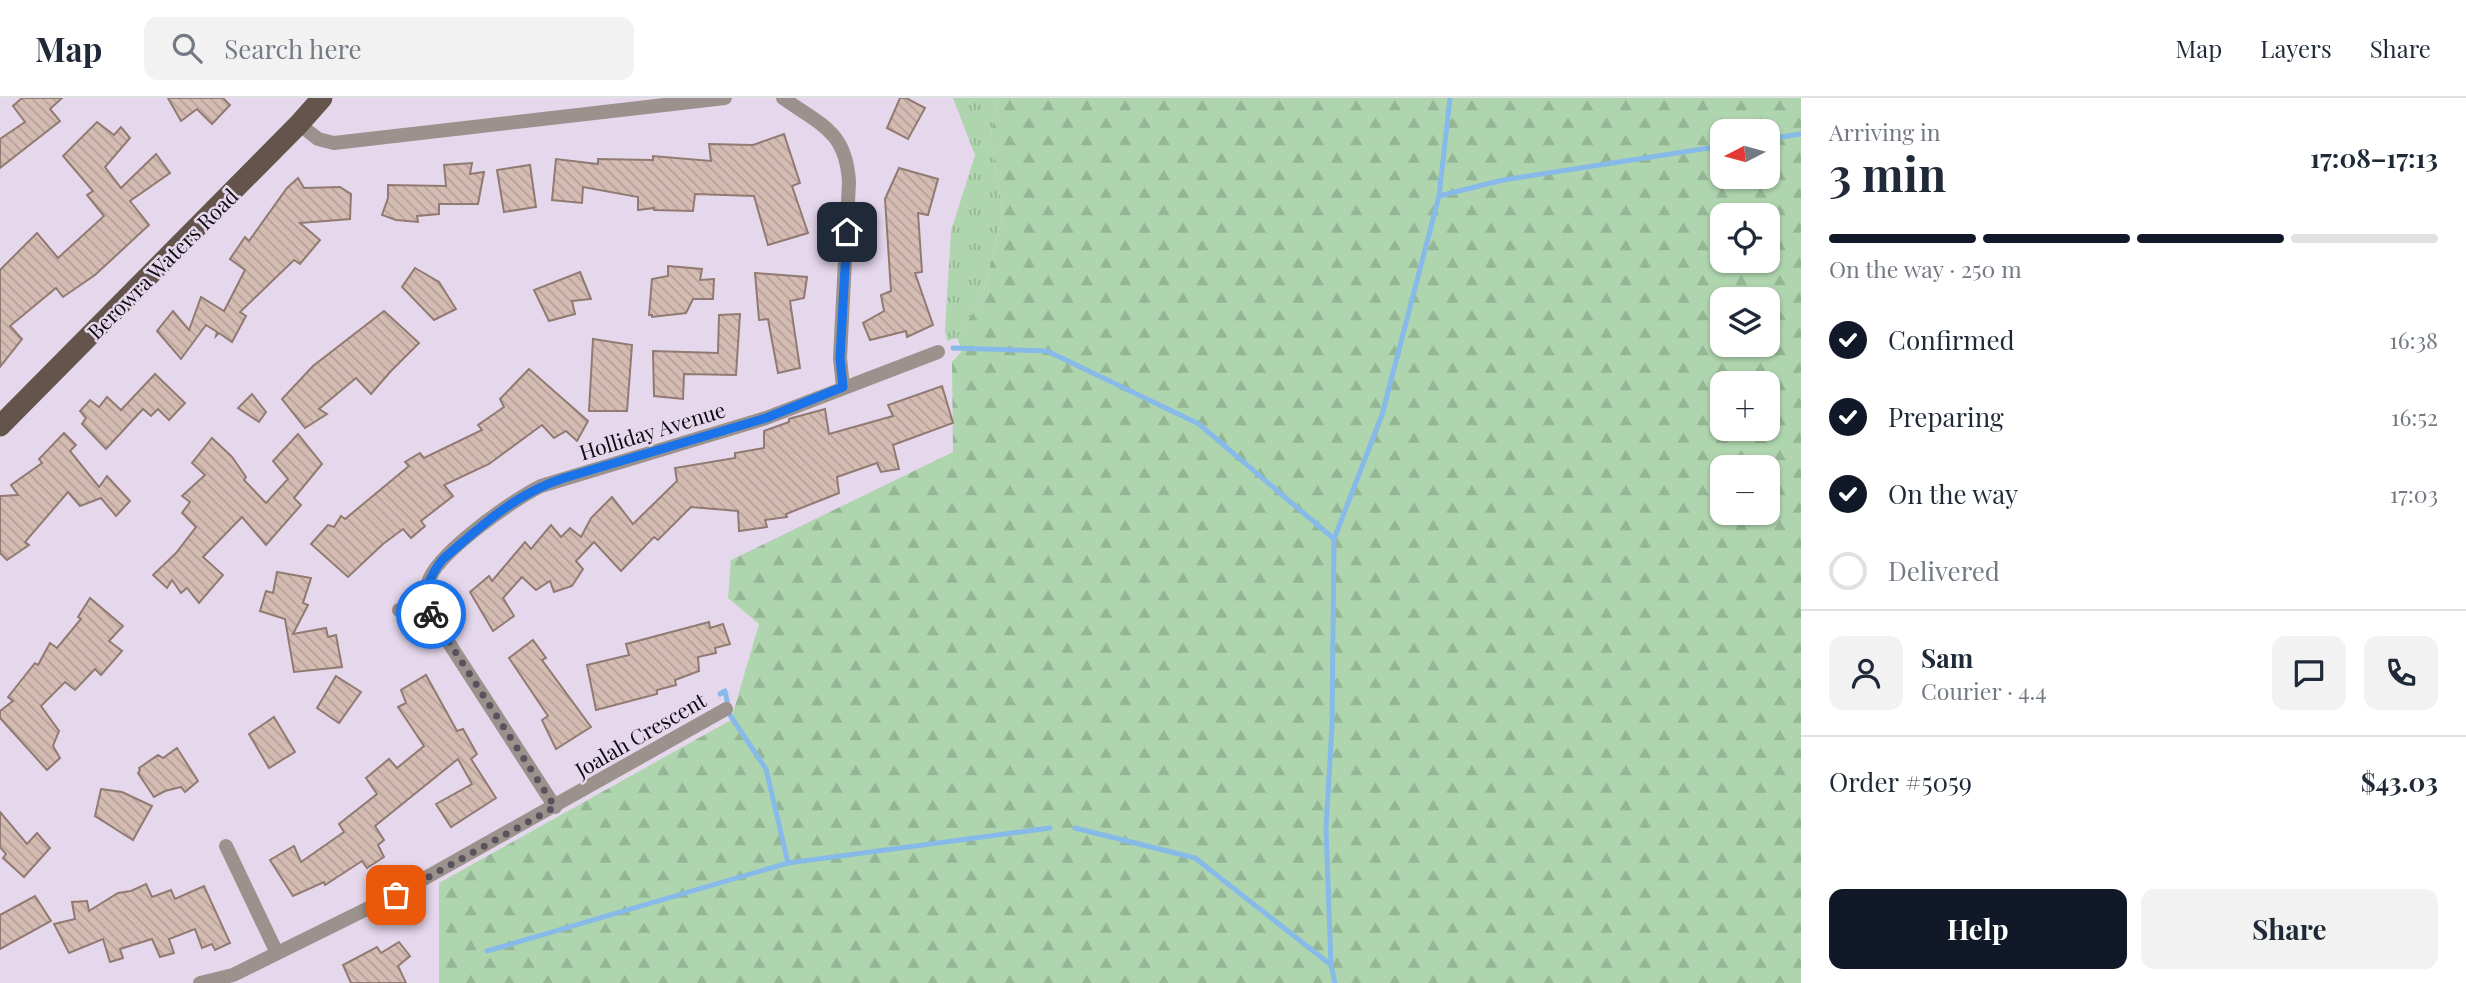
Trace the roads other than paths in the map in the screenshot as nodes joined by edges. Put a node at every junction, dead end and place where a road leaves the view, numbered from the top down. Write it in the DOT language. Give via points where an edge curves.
graph roads {
  1 [pos="322,98"];
  2 [pos="725,98"];
  3 [pos="783,98"];
  4 [pos="299,124"];
  5 [pos="938,352"];
  6 [pos="843,387"];
  7 [pos="0,426"];
  8 [pos="428,605"];
  9 [pos="399,611"];
  10 [pos="726,709"];
  11 [pos="555,807"];
  12 [pos="226,846"];
  13 [pos="277,953"];
  14 [pos="200,983"];
  1 -- 4 [label="main road, Berowra Waters Road"];
  2 -- 4 [label="street" via="334,144 318,139"];
  3 -- 6 [label="street" via="832,132 848,162 840,358"];
  4 -- 7 [label="main road, Berowra Waters Road"];
  5 -- 6 [label="street, Holliday Avenue"];
  6 -- 8 [label="street, Holliday Avenue" via="766,418 564,478 521,496 433,570"];
  8 -- 9 [label="street"];
  8 -- 11 [label="street"];
  10 -- 11 [label="street, Joalah Crescent"];
  11 -- 13 [label="street, Joalah Crescent" via="396,895"];
  12 -- 13 [label="street"];
  13 -- 14 [label="street, Joalah Crescent" via="233,975"];
}
